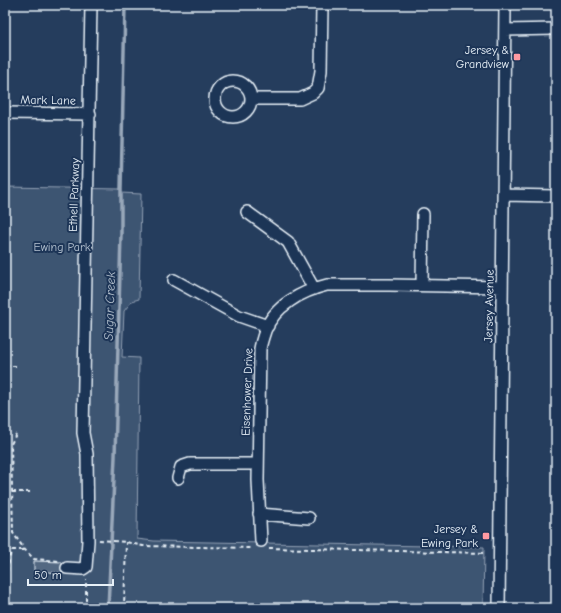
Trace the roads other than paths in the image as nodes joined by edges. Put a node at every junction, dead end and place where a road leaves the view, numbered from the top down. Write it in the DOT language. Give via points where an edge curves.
graph roads {
  1 [pos="92,5"];
  2 [pos="322,5"];
  3 [pos="505,5"];
  4 [pos="556,29"];
  5 [pos="505,30"];
  6 [pos="251,99"];
  7 [pos="5,113"];
  8 [pos="90,114"];
  9 [pos="503,195"];
  10 [pos="556,196"];
  11 [pos="247,212"];
  12 [pos="423,214"];
  13 [pos="174,280"];
  14 [pos="422,285"];
  15 [pos="502,287"];
  16 [pos="314,289"];
  17 [pos="268,326"];
  18 [pos="258,464"];
  19 [pos="178,478"];
  20 [pos="259,514"];
  21 [pos="309,518"];
  22 [pos="261,546"];
  23 [pos="67,568"];
  24 [pos="499,608"];
  1 -- 8 [label="street, Ethell Parkway"];
  2 -- 6 [label="street" via="321,71 318,88 314,93 300,99"];
  3 -- 5 [label="street, Jersey Avenue"];
  4 -- 5 [label="street"];
  5 -- 9 [label="street, Jersey Avenue"];
  7 -- 8 [label="street, Mark Lane"];
  8 -- 23 [label="street, Ethell Parkway" via="83,433 87,454 88,541 86,567"];
  9 -- 10 [label="street"];
  9 -- 15 [label="street, Jersey Avenue"];
  11 -- 16 [label="street" via="288,242"];
  12 -- 14 [label="street"];
  13 -- 17 [label="street" via="239,316"];
  14 -- 15 [label="street, Eisenhower Drive"];
  14 -- 16 [label="street, Eisenhower Drive" via="342,284"];
  15 -- 24 [label="street, Jersey Avenue"];
  16 -- 17 [label="street, Eisenhower Drive" via="285,304"];
  17 -- 18 [label="street, Eisenhower Drive" via="260,349"];
  18 -- 19 [label="street" via="190,464 181,467"];
  18 -- 20 [label="street, Eisenhower Drive"];
  20 -- 21 [label="street"];
  20 -- 22 [label="street, Eisenhower Drive"];
}
